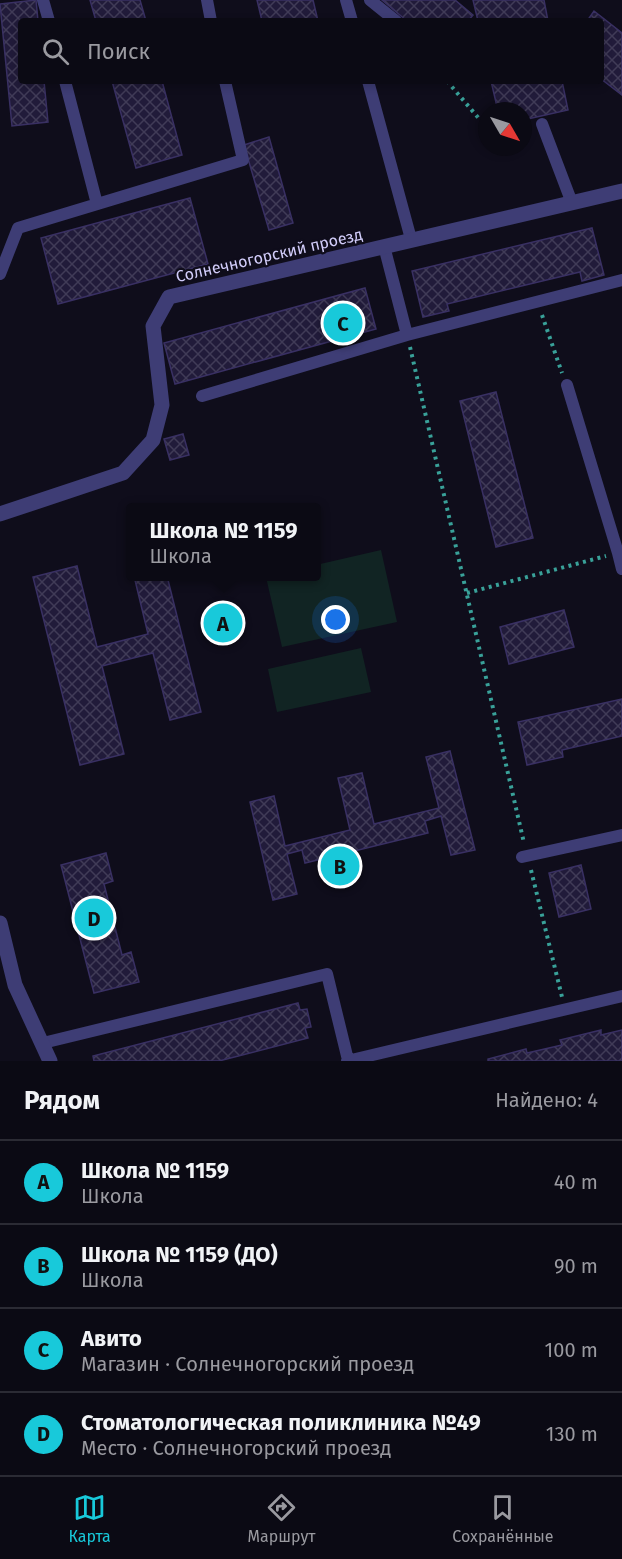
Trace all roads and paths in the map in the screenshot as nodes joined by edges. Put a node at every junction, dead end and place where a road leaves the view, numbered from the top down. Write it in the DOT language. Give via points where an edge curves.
graph roads {
  1 [pos="43,0"];
  2 [pos="207,0"];
  3 [pos="346,0"];
  4 [pos="370,0"];
  5 [pos="48,18"];
  6 [pos="210,18"];
  7 [pos="351,18"];
  8 [pos="392,18"];
  9 [pos="66,84"];
  10 [pos="226,84"];
  11 [pos="369,84"];
  12 [pos="450,84"];
  13 [pos="478,117"];
  14 [pos="542,124"];
  15 [pos="622,191"];
  16 [pos="572,202"];
  17 [pos="97,204"];
  18 [pos="411,238"];
  19 [pos="384,246"];
  20 [pos="0,274"];
  21 [pos="622,280"];
  22 [pos="537,302"];
  23 [pos="407,335"];
  24 [pos="567,385"];
  25 [pos="202,396"];
  26 [pos="0,514"];
  27 [pos="620,552"];
  28 [pos="622,569"];
  29 [pos="467,594"];
  30 [pos="622,835"];
  31 [pos="525,857"];
  32 [pos="0,923"];
  33 [pos="622,996"];
  34 [pos="565,1009"];
  35 [pos="43,1043"];
  36 [pos="348,1060"];
  37 [pos="50,1061"];
  1 -- 5 [label="lane"];
  2 -- 6 [label="lane"];
  3 -- 7 [label="lane"];
  4 -- 8 [label="lane"];
  9 -- 17 [label="lane"];
  10 -- 17 [label="lane" via="243,160"];
  11 -- 18 [label="lane"];
  12 -- 13 [label="path"];
  14 -- 16 [label="lane"];
  15 -- 16 [label="street, Солнечногорский проезд"];
  16 -- 18 [label="street, Солнечногорский проезд"];
  17 -- 20 [label="lane" via="18,228"];
  18 -- 19 [label="street, Солнечногорский проезд"];
  19 -- 23 [label="lane"];
  19 -- 26 [label="street, Солнечногорский проезд" via="169,297 153,326 162,405 153,440 123,473"];
  21 -- 22 [label="lane"];
  22 -- 23 [label="lane"];
  22 -- 24 [label="path"];
  23 -- 25 [label="lane"];
  23 -- 29 [label="path"];
  24 -- 27 [label="lane"];
  27 -- 28 [label="lane"];
  27 -- 29 [label="path"];
  29 -- 31 [label="path"];
  30 -- 31 [label="lane"];
  31 -- 34 [label="path"];
  32 -- 35 [label="street" via="15,985"];
  33 -- 34 [label="lane"];
  34 -- 36 [label="lane"];
  35 -- 36 [label="lane" via="327,974"];
  35 -- 37 [label="street"];
}
